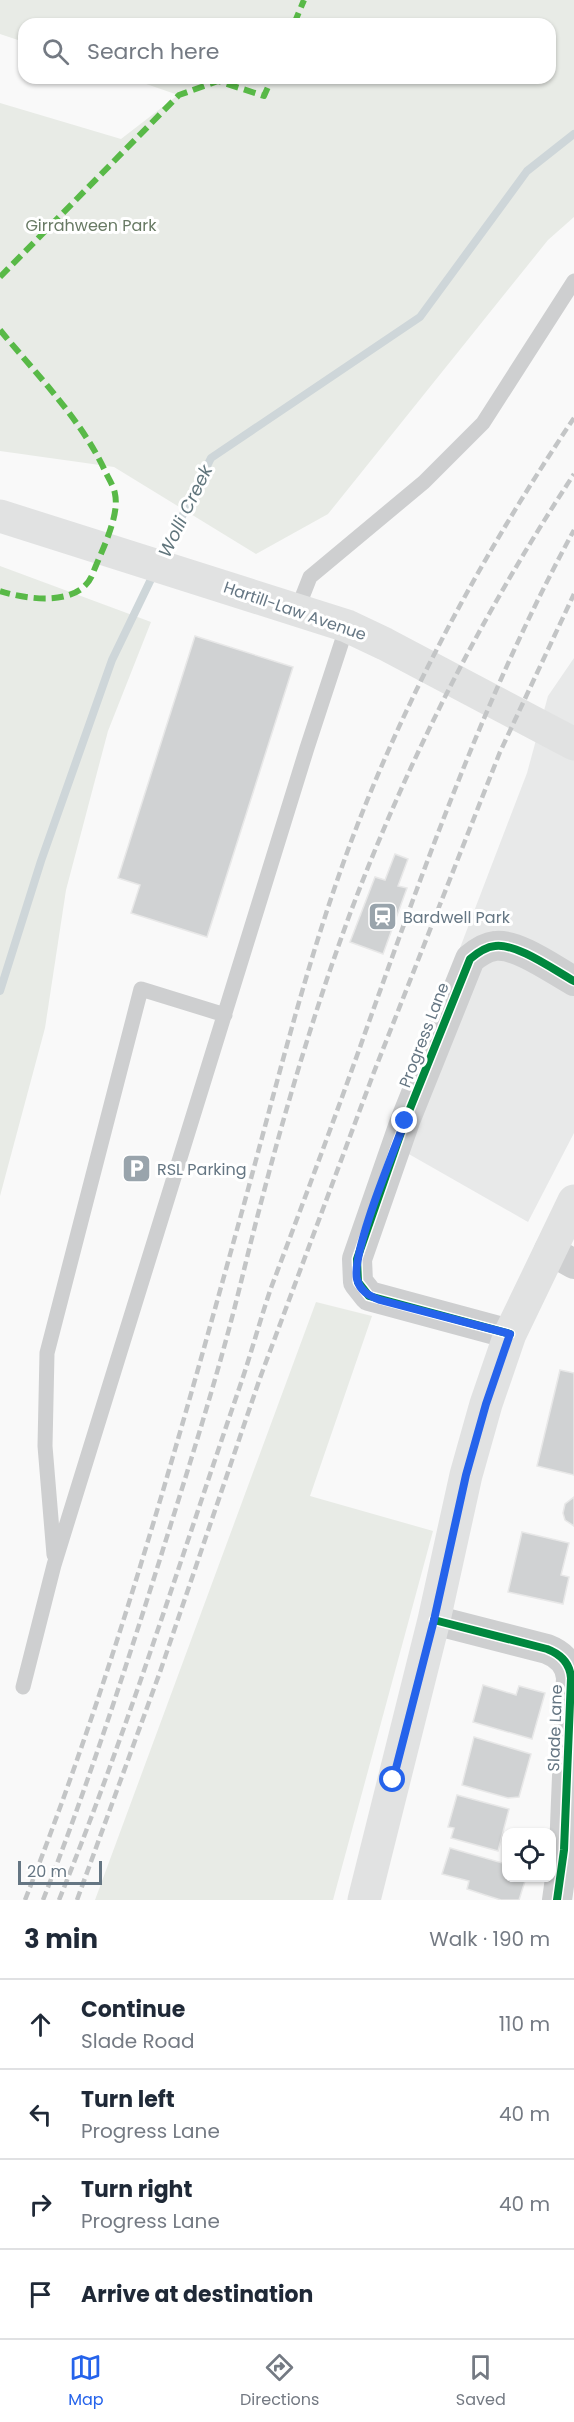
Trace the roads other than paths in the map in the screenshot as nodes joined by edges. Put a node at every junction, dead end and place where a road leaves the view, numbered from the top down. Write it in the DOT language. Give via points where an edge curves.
graph roads {
  1 [pos="574,281"];
  2 [pos="0,516"];
  3 [pos="297,610"];
  4 [pos="347,626"];
  5 [pos="574,744"];
  6 [pos="574,981"];
  7 [pos="225,1015"];
  8 [pos="574,1201"];
  9 [pos="562,1257"];
  10 [pos="510,1334"];
  11 [pos="54,1565"];
  12 [pos="434,1620"];
  13 [pos="23,1687"];
  14 [pos="364,1900"];
  15 [pos="557,1900"];
  1 -- 3 [label="lane" via="483,423 424,482 310,577"];
  2 -- 3 [label="main road, Hartill-Law Avenue"];
  3 -- 4 [label="main road, Hartill-Law Avenue"];
  4 -- 5 [label="main road, Hartill-Law Avenue"];
  4 -- 7 [label="lane"];
  6 -- 10 [label="street, Progress Lane" via="508,947 492,946 470,959 405,1121 357,1259 358,1282 369,1296"];
  7 -- 11 [label="lane"];
  7 -- 11 [label="lane" via="141,989 47,1353 45,1446"];
  8 -- 9 [label="main road"];
  9 -- 10 [label="main road"];
  10 -- 12 [label="main road" via="466,1475"];
  11 -- 13 [label="lane"];
  12 -- 14 [label="main road"];
  12 -- 15 [label="street, Slade Lane" via="547,1649 558,1654 568,1666 571,1678 564,1850"];
}
